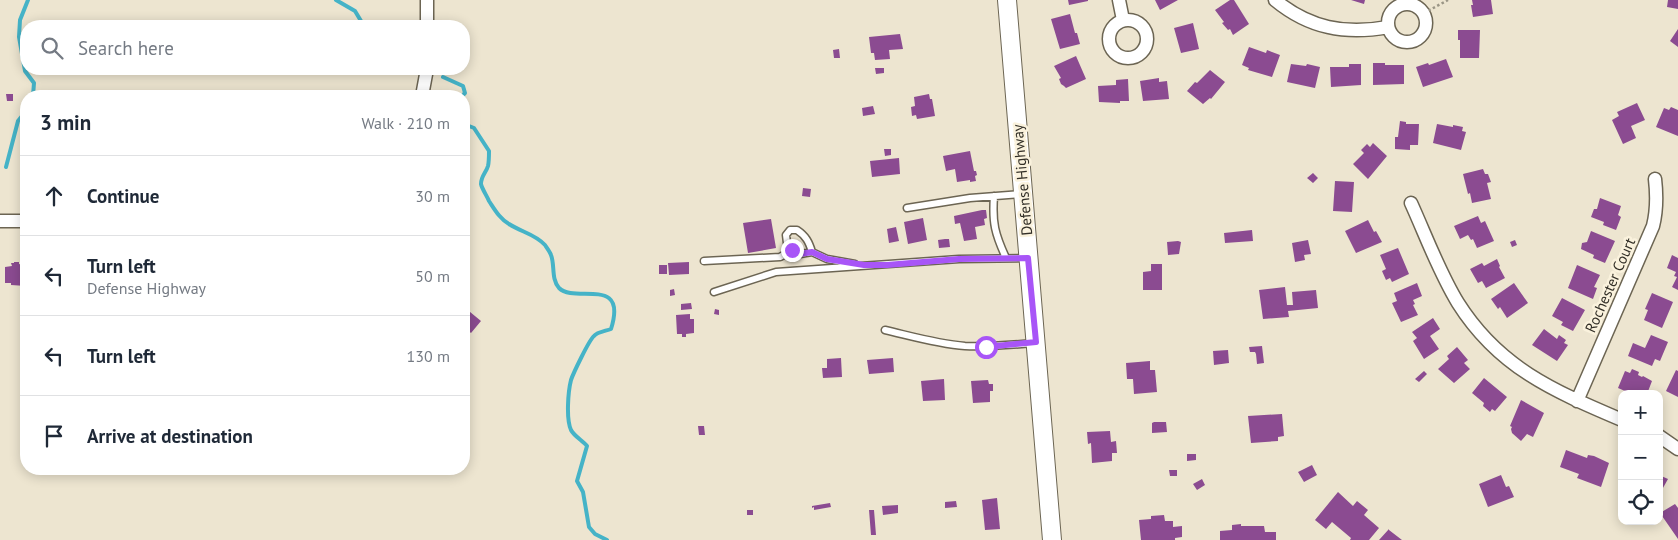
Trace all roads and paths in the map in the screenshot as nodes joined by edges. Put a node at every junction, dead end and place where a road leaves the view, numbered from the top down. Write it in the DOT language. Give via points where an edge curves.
graph roads {
  1 [pos="427,0"];
  2 [pos="1007,0"];
  3 [pos="1119,0"];
  4 [pos="1275,0"];
  5 [pos="1448,0"];
  6 [pos="1424,13"];
  7 [pos="427,20"];
  8 [pos="1124,20"];
  9 [pos="1388,27"];
  10 [pos="426,75"];
  11 [pos="423,90"];
  12 [pos="1655,180"];
  13 [pos="1023,194"];
  14 [pos="994,196"];
  15 [pos="1411,203"];
  16 [pos="907,208"];
  17 [pos="0,221"];
  18 [pos="20,221"];
  19 [pos="792,250"];
  20 [pos="812,252"];
  21 [pos="1006,258"];
  22 [pos="1028,258"];
  23 [pos="704,261"];
  24 [pos="864,265"];
  25 [pos="714,292"];
  26 [pos="885,330"];
  27 [pos="1036,342"];
  28 [pos="1577,401"];
  29 [pos="1618,418"];
  30 [pos="1663,439"];
  31 [pos="1678,449"];
  32 [pos="1052,540"];
  1 -- 7 [label="street"];
  2 -- 13 [label="main road, Defense Highway"];
  3 -- 8 [label="street"];
  4 -- 9 [label="street" via="1307,21 1330,28 1351,31"];
  5 -- 6 [label="path"];
  6 -- 9 [label="street" via="1412,4 1398,6 1391,11"];
  6 -- 9 [label="street" via="1426,27 1413,42 1400,41"];
  10 -- 11 [label="street"];
  12 -- 28 [label="street, Rochester Court" via="1654,226"];
  13 -- 14 [label="lane"];
  13 -- 22 [label="main road, Defense Highway"];
  14 -- 16 [label="lane"];
  14 -- 21 [label="lane" via="993,222"];
  15 -- 28 [label="street" via="1445,278 1473,323 1507,360 1537,381"];
  17 -- 18 [label="street"];
  19 -- 20 [label="lane" via="800,254"];
  19 -- 20 [label="lane" via="786,243 786,235 790,230 797,230 809,242"];
  19 -- 23 [label="lane" via="780,257"];
  20 -- 24 [label="lane" via="827,259"];
  21 -- 22 [label="lane"];
  21 -- 24 [label="lane"];
  22 -- 27 [label="main road, Defense Highway"];
  24 -- 25 [label="lane" via="776,272"];
  26 -- 27 [label="lane" via="963,346"];
  27 -- 32 [label="main road, Defense Highway"];
  28 -- 29 [label="street"];
  30 -- 31 [label="street"];
}
